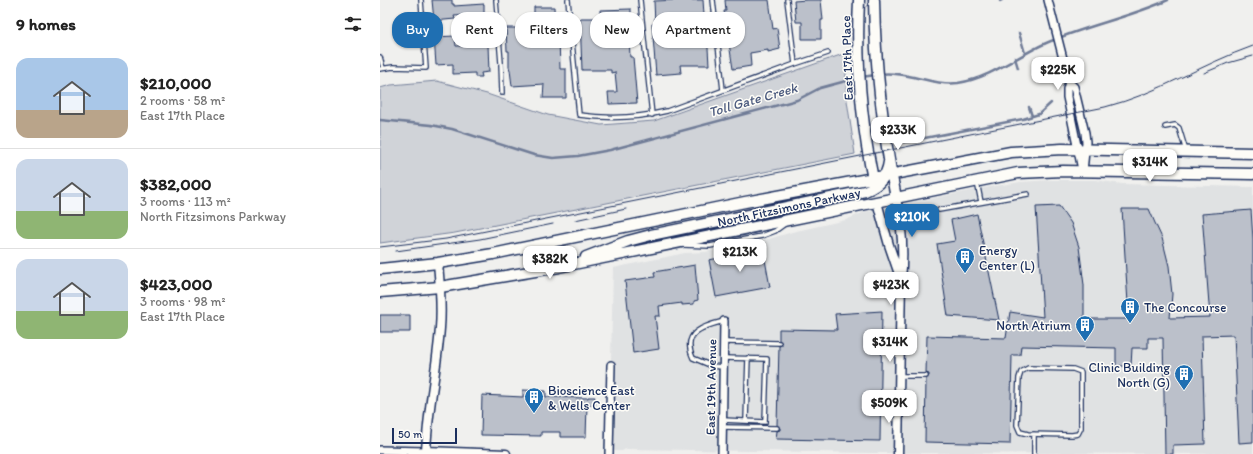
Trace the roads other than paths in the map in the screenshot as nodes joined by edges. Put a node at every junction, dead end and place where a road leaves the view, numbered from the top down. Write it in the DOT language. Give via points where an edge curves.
graph roads {
  1 [pos="421,0"];
  2 [pos="496,0"];
  3 [pos="568,0"];
  4 [pos="640,0"];
  5 [pos="713,0"];
  6 [pos="787,0"];
  7 [pos="859,0"];
  8 [pos="874,0"];
  9 [pos="1048,0"];
  10 [pos="828,53"];
  11 [pos="380,57"];
  12 [pos="795,64"];
  13 [pos="381,68"];
  14 [pos="723,90"];
  15 [pos="502,93"];
  16 [pos="652,115"];
  17 [pos="1165,127"];
  18 [pos="1081,149"];
  19 [pos="1186,152"];
  20 [pos="1253,153"];
  21 [pos="1083,171"];
  22 [pos="1253,174"];
  23 [pos="888,176"];
  24 [pos="976,181"];
  25 [pos="873,182"];
  26 [pos="1028,194"];
  27 [pos="896,198"];
  28 [pos="877,202"];
  29 [pos="981,202"];
  30 [pos="940,210"];
  31 [pos="438,263"];
  32 [pos="559,267"];
  33 [pos="380,269"];
  34 [pos="901,279"];
  35 [pos="440,287"];
  36 [pos="380,292"];
  37 [pos="724,321"];
  38 [pos="724,342"];
  39 [pos="779,343"];
  40 [pos="724,358"];
  41 [pos="748,358"];
  42 [pos="611,365"];
  43 [pos="723,367"];
  44 [pos="900,376"];
  45 [pos="926,376"];
  46 [pos="723,420"];
  47 [pos="746,420"];
  48 [pos="722,428"];
  49 [pos="777,428"];
  50 [pos="1034,434"];
  51 [pos="380,450"];
  52 [pos="426,453"];
  53 [pos="506,454"];
  54 [pos="609,454"];
  55 [pos="722,454"];
  56 [pos="898,454"];
  57 [pos="1034,454"];
  1 -- 13 [label="lane" via="426,68"];
  2 -- 15 [label="lane"];
  3 -- 16 [label="lane" via="579,115 611,118"];
  4 -- 16 [label="lane"];
  5 -- 14 [label="lane"];
  6 -- 12 [label="lane"];
  7 -- 25 [label="main road, East 17th Place" via="858,53 865,135"];
  8 -- 23 [label="main road, East 17th Place" via="877,67 889,162"];
  9 -- 18 [label="street" via="1085,133"];
  10 -- 12 [label="lane"];
  11 -- 13 [label="lane"];
  12 -- 14 [label="lane"];
  14 -- 16 [label="lane"];
  17 -- 19 [label="lane" via="1179,128"];
  18 -- 19 [label="main road, North Fitzsimons Parkway"];
  18 -- 21 [label="street"];
  18 -- 23 [label="main road, North Fitzsimons Parkway" via="1011,152"];
  19 -- 20 [label="main road, North Fitzsimons Parkway"];
  21 -- 22 [label="main road, North Fitzsimons Parkway"];
  21 -- 24 [label="main road, North Fitzsimons Parkway" via="1027,172"];
  23 -- 25 [label="main road, North Fitzsimons Parkway"];
  23 -- 27 [label="main road, East 17th Place"];
  24 -- 27 [label="main road, North Fitzsimons Parkway"];
  24 -- 29 [label="lane"];
  25 -- 28 [label="main road, East 17th Place"];
  25 -- 31 [label="main road, North Fitzsimons Parkway" via="738,204"];
  25 -- 32 [label="main road" via="864,191 640,238"];
  26 -- 29 [label="lane"];
  27 -- 28 [label="main road, North Fitzsimons Parkway"];
  27 -- 34 [label="street, East 17th Place" via="903,242"];
  28 -- 32 [label="main road, North Fitzsimons Parkway"];
  28 -- 34 [label="street, East 17th Place"];
  29 -- 30 [label="lane"];
  31 -- 33 [label="main road, North Fitzsimons Parkway"];
  31 -- 35 [label="street"];
  32 -- 35 [label="main road, North Fitzsimons Parkway"];
  34 -- 44 [label="street, East 17th Place"];
  35 -- 36 [label="main road, North Fitzsimons Parkway"];
  35 -- 52 [label="street" via="440,327"];
  37 -- 38 [label="street, East 19th Avenue"];
  37 -- 43 [label="lane" via="695,332 690,345 694,358 712,366"];
  38 -- 39 [label="lane"];
  38 -- 40 [label="street, East 19th Avenue"];
  40 -- 41 [label="lane"];
  40 -- 43 [label="street, East 19th Avenue"];
  41 -- 47 [label="lane"];
  41 -- 47 [label="lane" via="767,359 765,422"];
  42 -- 54 [label="street"];
  43 -- 46 [label="street, East 19th Avenue"];
  44 -- 45 [label="lane"];
  44 -- 56 [label="street, East 17th Place"];
  46 -- 47 [label="lane"];
  46 -- 48 [label="street, East 19th Avenue"];
  48 -- 49 [label="lane"];
  48 -- 55 [label="street, East 19th Avenue"];
  50 -- 50 [label="lane" via="1080,433 1082,377 1079,370 1028,368 1021,372 1018,430"];
  50 -- 57 [label="lane"];
  51 -- 52 [label="street"];
  52 -- 53 [label="street"];
}
